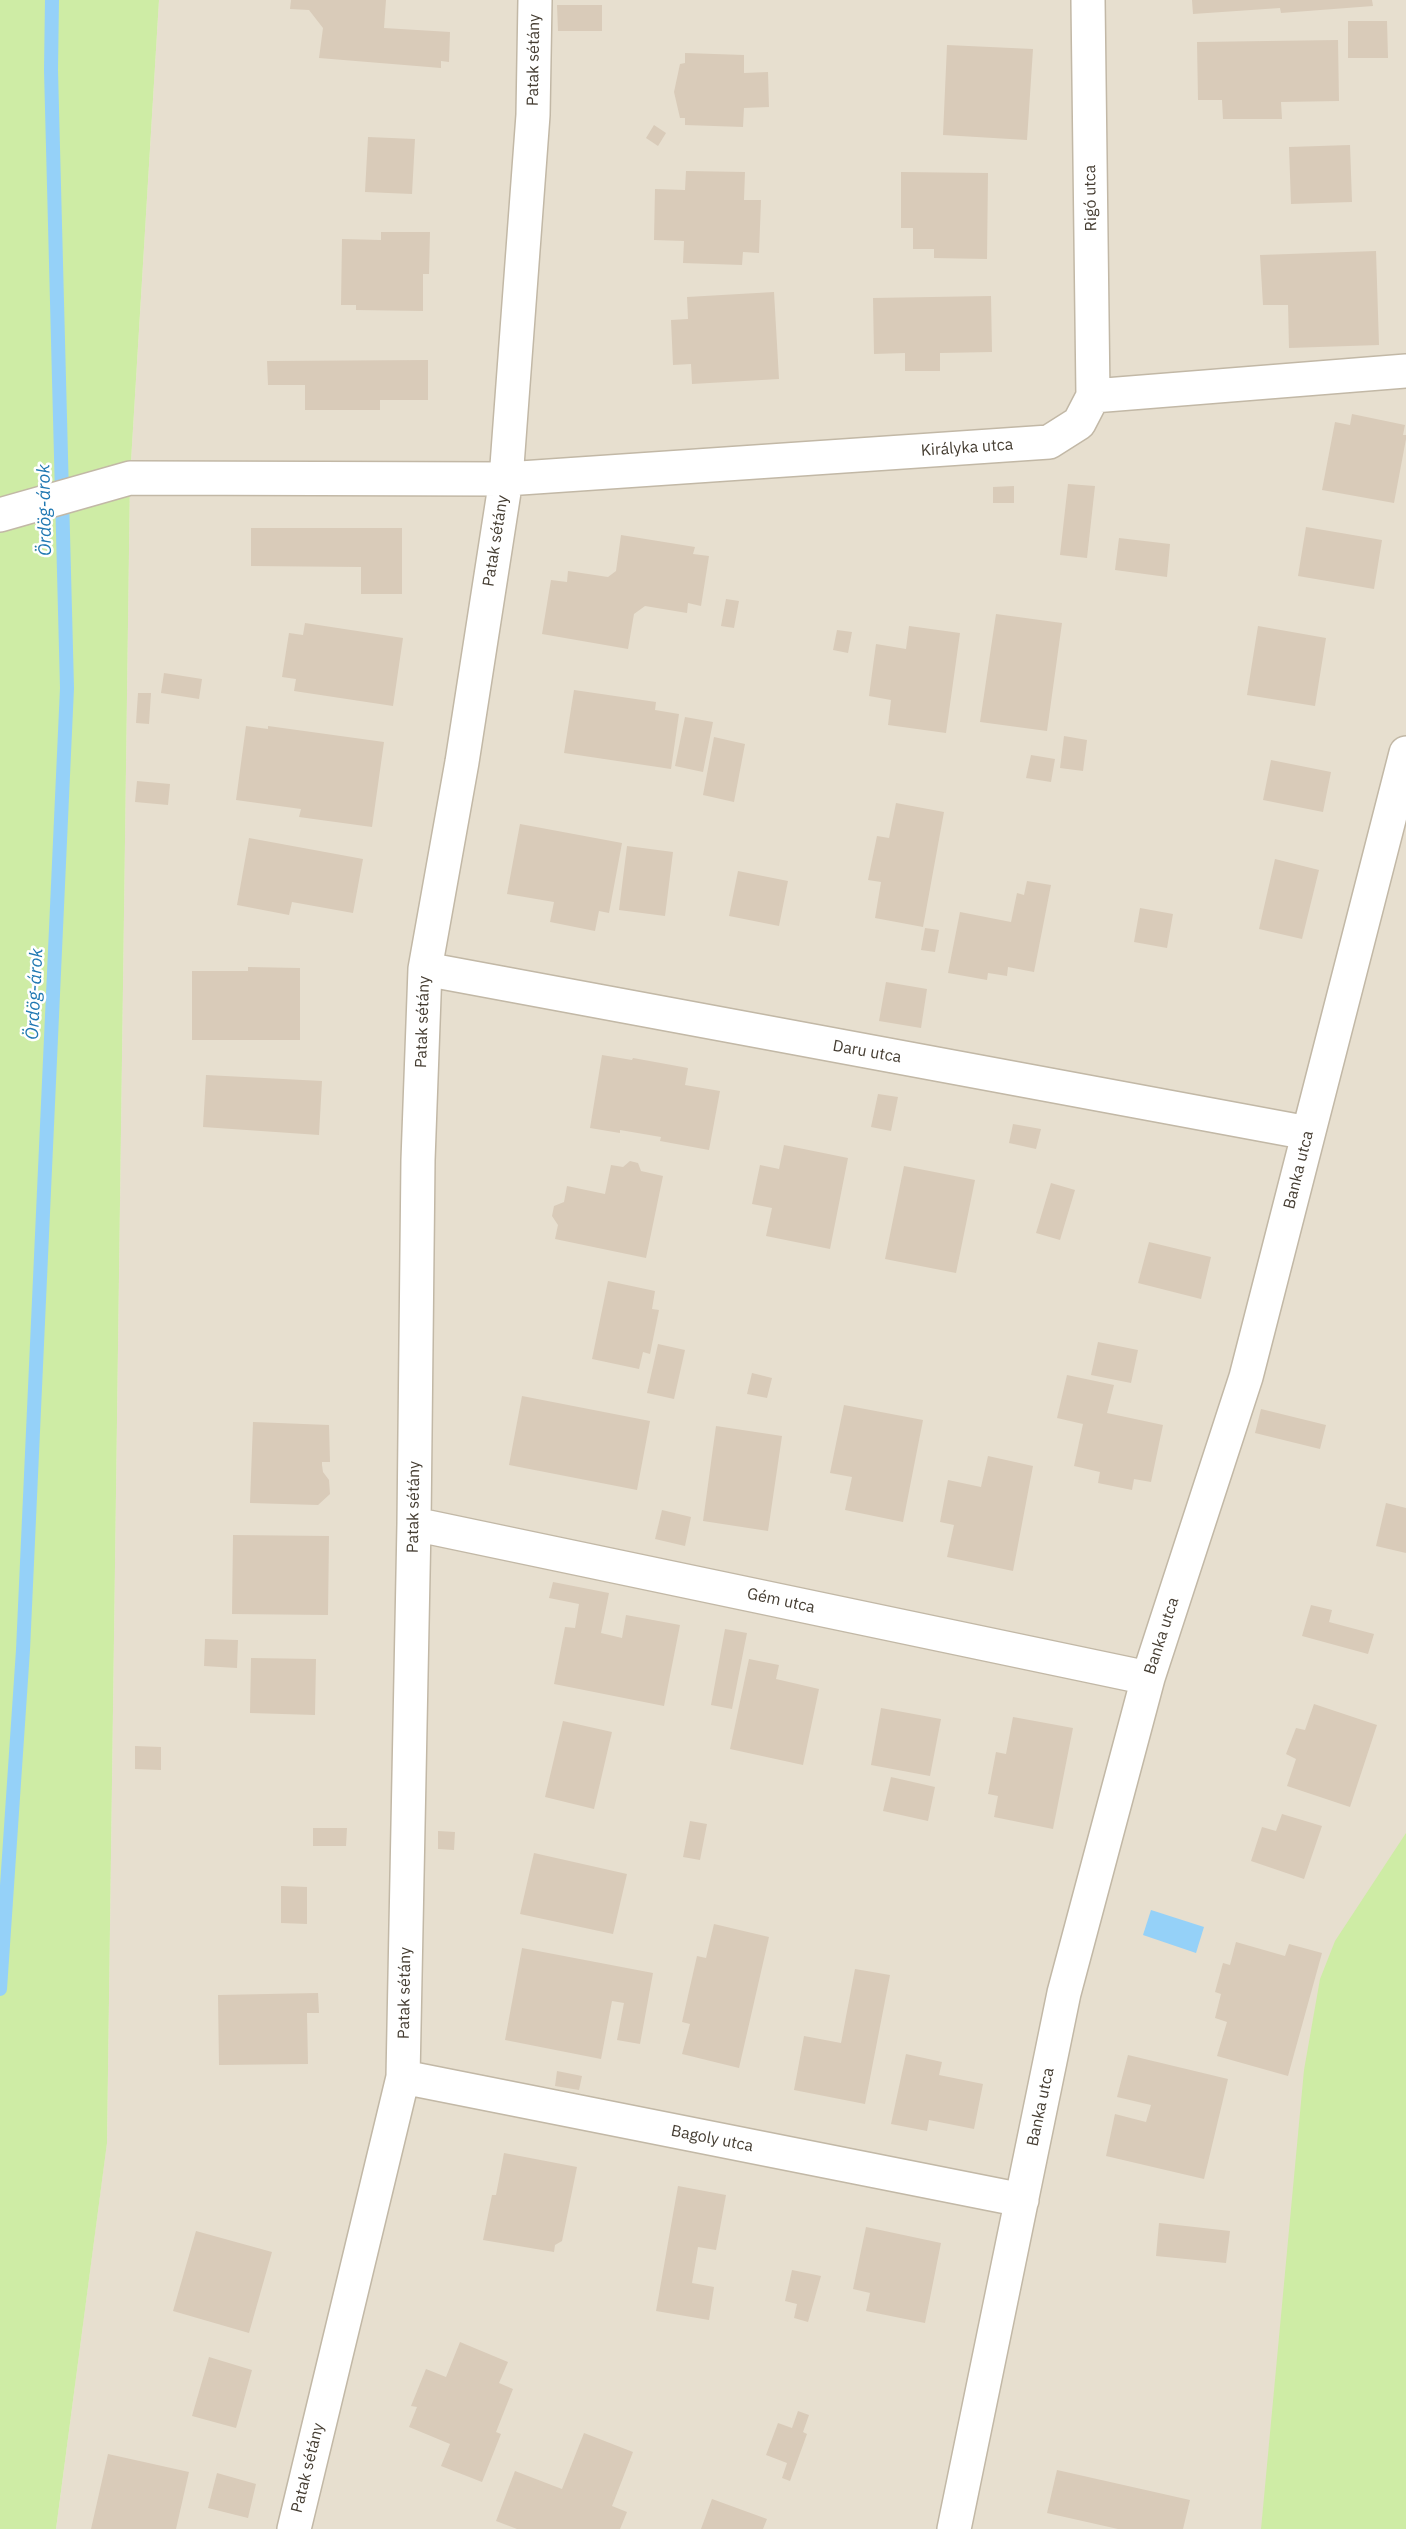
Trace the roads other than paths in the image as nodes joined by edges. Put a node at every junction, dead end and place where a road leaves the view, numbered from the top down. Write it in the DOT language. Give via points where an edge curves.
graph roads {
  1 [pos="535,0"];
  2 [pos="1088,0"];
  3 [pos="1406,371"];
  4 [pos="1093,396"];
  5 [pos="506,479"];
  6 [pos="0,515"];
  7 [pos="1406,753"];
  8 [pos="425,969"];
  9 [pos="1308,1133"];
  10 [pos="414,1524"];
  11 [pos="1148,1678"];
  12 [pos="403,2077"];
  13 [pos="1022,2200"];
  14 [pos="295,2529"];
  15 [pos="954,2529"];
  1 -- 5 [label="street, Patak sétány" via="533,115"];
  2 -- 4 [label="street, Rigó utca"];
  3 -- 4 [label="street"];
  4 -- 5 [label="street, Királyka utca" via="1079,423 1049,442"];
  5 -- 6 [label="street, Patak sétány" via="130,478"];
  5 -- 8 [label="street, Patak sétány"];
  7 -- 9 [label="street, Banka utca"];
  8 -- 9 [label="street, Daru utca"];
  8 -- 10 [label="street, Patak sétány" via="418,1160"];
  9 -- 11 [label="street, Banka utca" via="1246,1377"];
  10 -- 11 [label="street, Gém utca"];
  10 -- 12 [label="street, Patak sétány"];
  11 -- 13 [label="street, Banka utca" via="1064,1993"];
  12 -- 13 [label="street, Bagoly utca"];
  12 -- 14 [label="street, Patak sétány"];
  13 -- 15 [label="street, Banka utca"];
}
